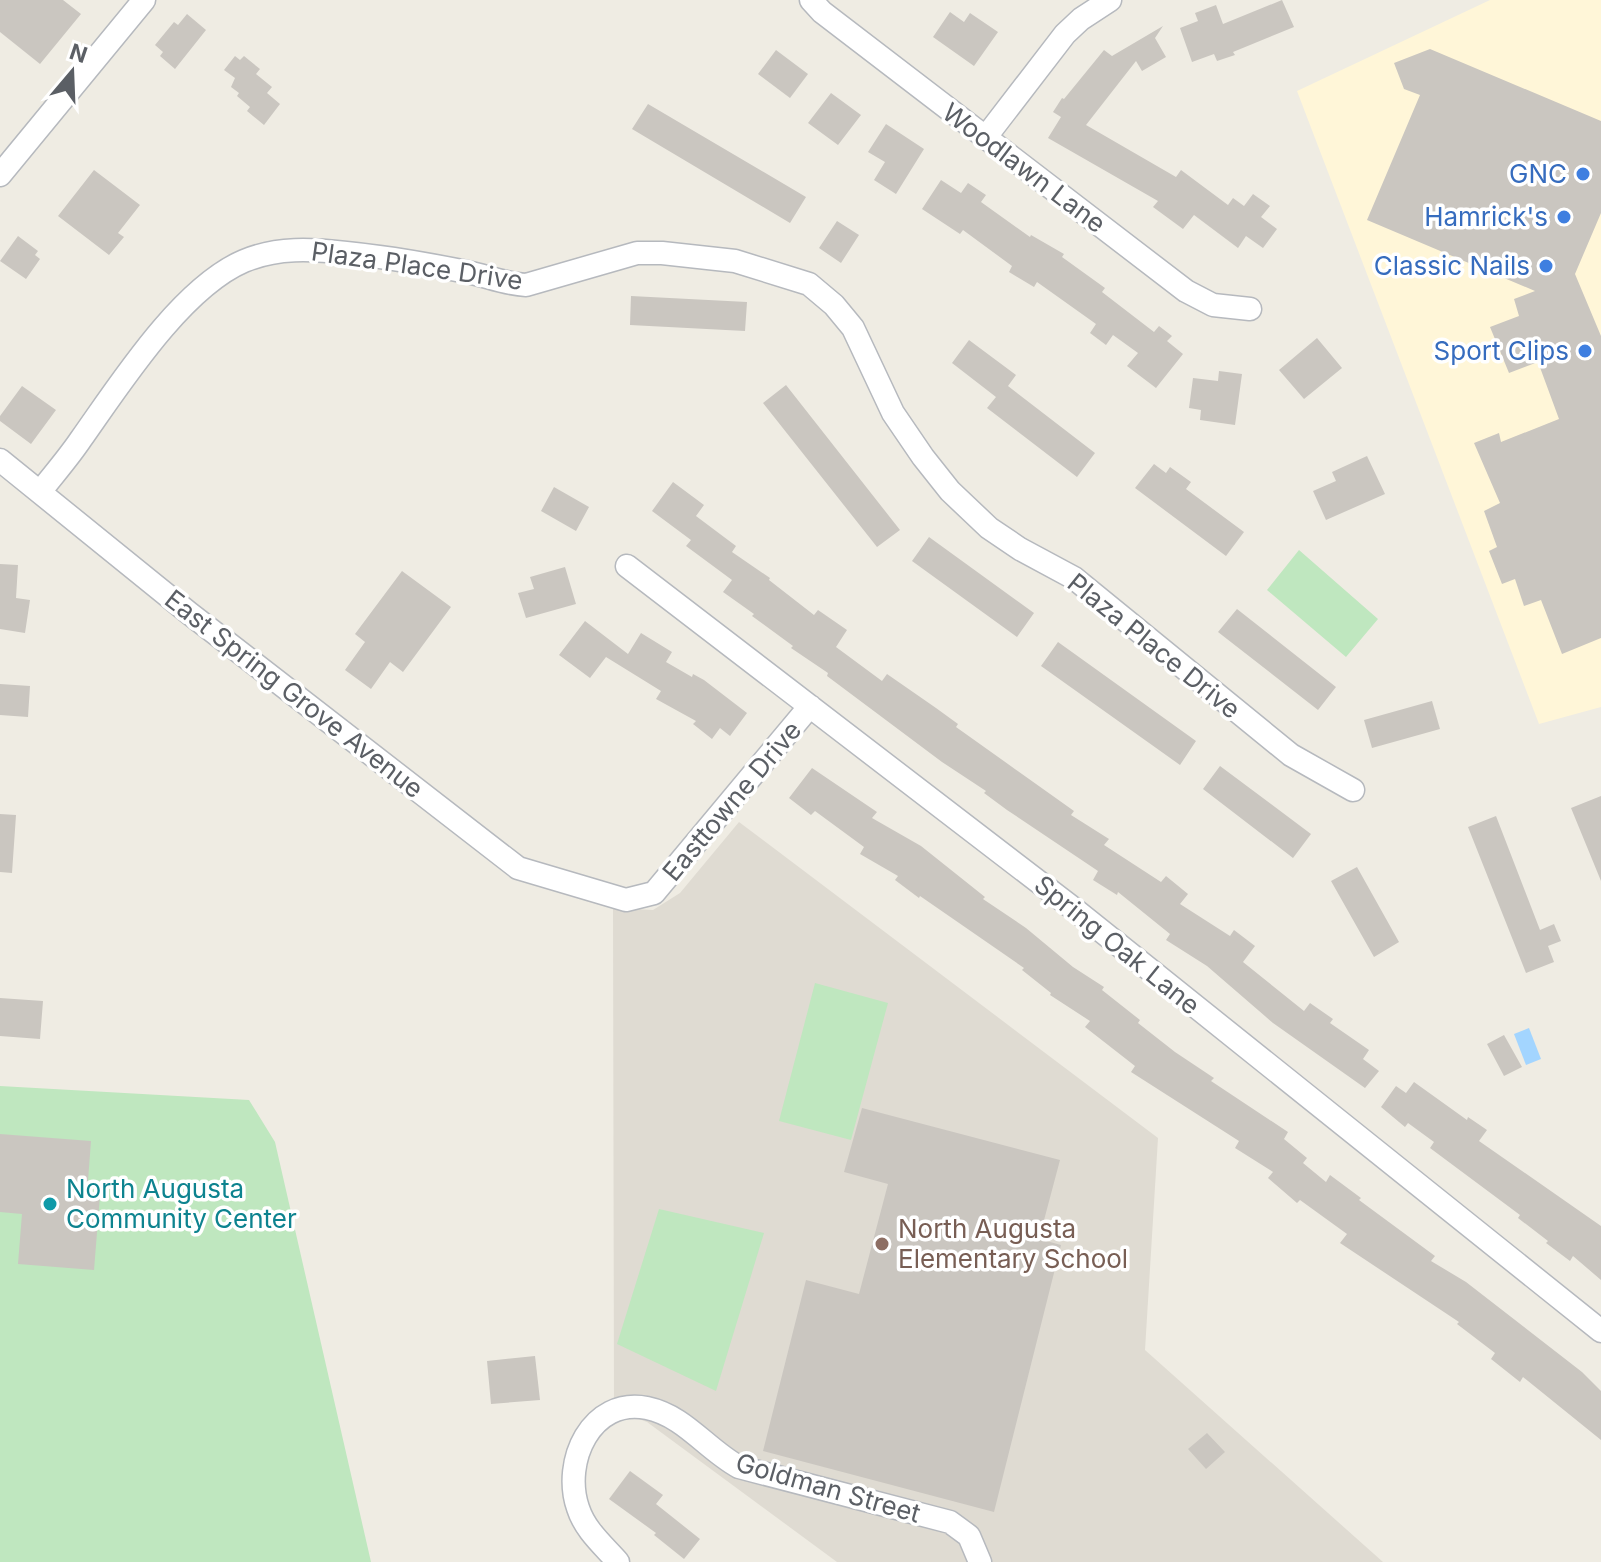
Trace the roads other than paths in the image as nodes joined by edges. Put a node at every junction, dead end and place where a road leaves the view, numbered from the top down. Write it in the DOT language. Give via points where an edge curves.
graph roads {
  1 [pos="144,0"];
  2 [pos="811,0"];
  3 [pos="1110,0"];
  4 [pos="985,138"];
  5 [pos="0,175"];
  6 [pos="1250,309"];
  7 [pos="0,460"];
  8 [pos="40,492"];
  9 [pos="627,566"];
  10 [pos="810,706"];
  11 [pos="1353,790"];
  12 [pos="605,894"];
  13 [pos="1601,1331"];
  14 [pos="618,1562"];
  15 [pos="980,1562"];
  1 -- 5 [label="street"];
  2 -- 4 [label="street, Woodlawn Lane"];
  3 -- 4 [label="street" via="1065,34"];
  4 -- 6 [label="street, Woodlawn Lane" via="1199,299 1229,309"];
  7 -- 8 [label="street, East Spring Grove Avenue"];
  8 -- 11 [label="street, Plaza Place Drive" via="174,316 244,261 303,249 526,285 637,253 735,261 809,284 834,305 853,328 893,413 923,457 989,528 1074,578 1291,755"];
  8 -- 12 [label="street, East Spring Grove Avenue" via="518,868"];
  9 -- 10 [label="street, Spring Oak Lane"];
  10 -- 12 [label="street, Easttowne Drive" via="663,886 633,900"];
  10 -- 13 [label="street, Spring Oak Lane" via="1074,909"];
  14 -- 15 [label="street, Goldman Street" via="582,1518 574,1472 585,1436 603,1417 624,1406 678,1420 739,1467 950,1522 969,1536"];
}
